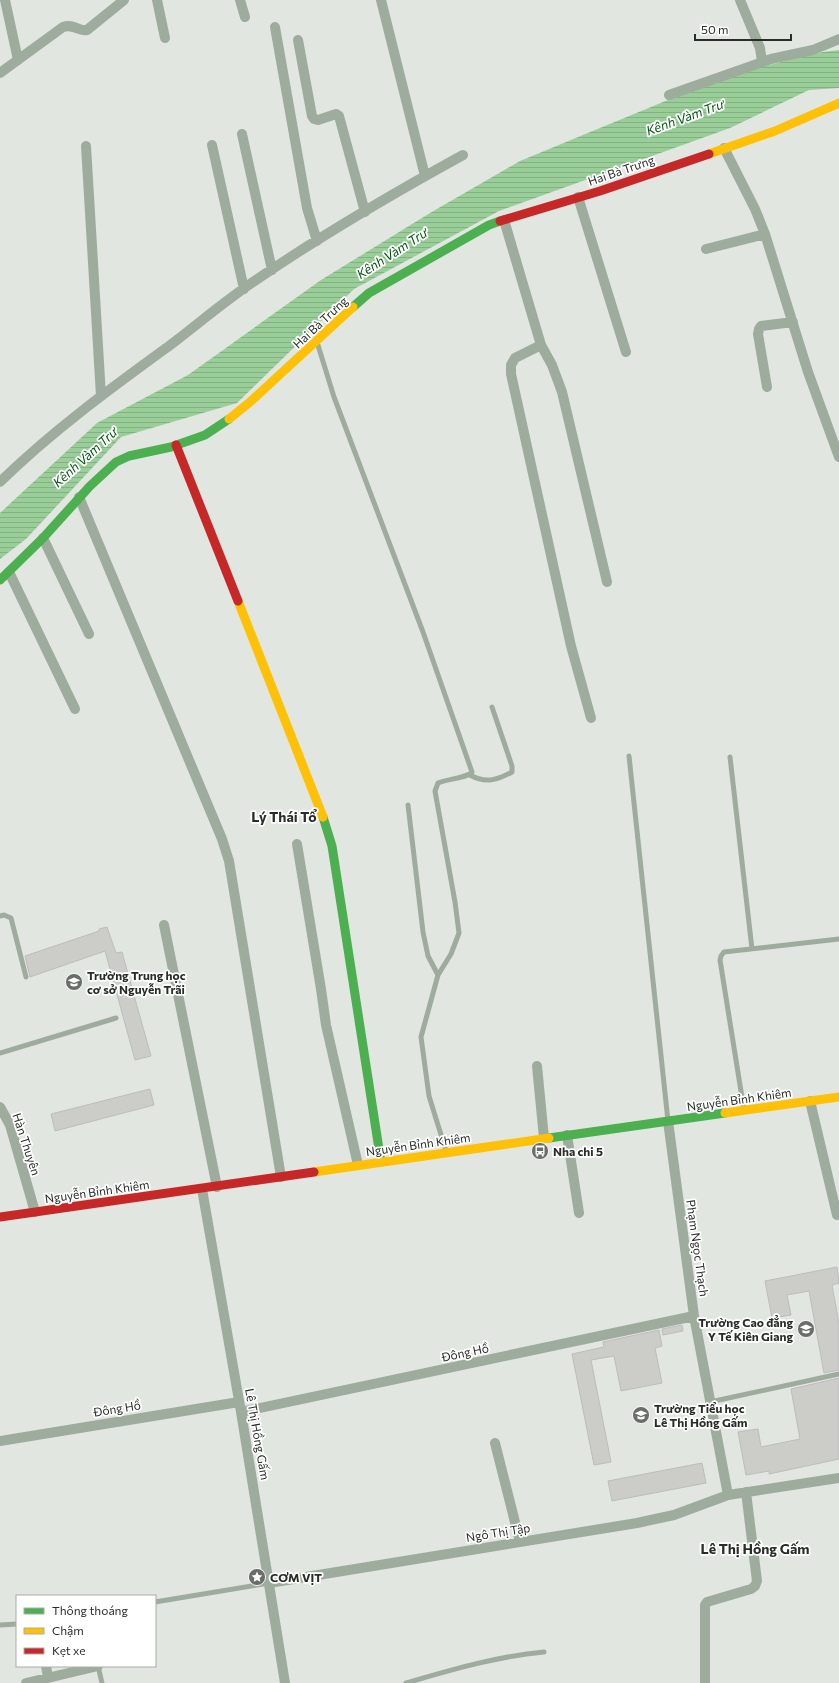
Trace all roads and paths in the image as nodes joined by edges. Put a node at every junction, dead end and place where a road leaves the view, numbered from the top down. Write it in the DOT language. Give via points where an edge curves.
graph roads {
  1 [pos="5,0"];
  2 [pos="124,0"];
  3 [pos="157,0"];
  4 [pos="240,0"];
  5 [pos="381,0"];
  6 [pos="740,0"];
  7 [pos="245,17"];
  8 [pos="275,27"];
  9 [pos="165,38"];
  10 [pos="839,39"];
  11 [pos="298,40"];
  12 [pos="18,60"];
  13 [pos="762,62"];
  14 [pos="0,73"];
  15 [pos="669,95"];
  16 [pos="839,103"];
  17 [pos="242,134"];
  18 [pos="212,145"];
  19 [pos="86,146"];
  20 [pos="724,148"];
  21 [pos="463,155"];
  22 [pos="425,176"];
  23 [pos="578,197"];
  24 [pos="365,212"];
  25 [pos="504,220"];
  26 [pos="765,234"];
  27 [pos="317,241"];
  28 [pos="706,249"];
  29 [pos="272,270"];
  30 [pos="244,289"];
  31 [pos="793,322"];
  32 [pos="317,341"];
  33 [pos="542,345"];
  34 [pos="626,352"];
  35 [pos="768,386"];
  36 [pos="100,396"];
  37 [pos="176,445"];
  38 [pos="839,457"];
  39 [pos="0,482"];
  40 [pos="79,497"];
  41 [pos="43,538"];
  42 [pos="9,572"];
  43 [pos="0,580"];
  44 [pos="607,582"];
  45 [pos="89,634"];
  46 [pos="492,707"];
  47 [pos="75,710"];
  48 [pos="592,718"];
  49 [pos="629,756"];
  50 [pos="730,757"];
  51 [pos="470,775"];
  52 [pos="408,805"];
  53 [pos="296,844"];
  54 [pos="0,916"];
  55 [pos="164,925"];
  56 [pos="839,938"];
  57 [pos="752,949"];
  58 [pos="438,975"];
  59 [pos="26,977"];
  60 [pos="116,1018"];
  61 [pos="0,1054"];
  62 [pos="536,1066"];
  63 [pos="839,1097"];
  64 [pos="810,1101"];
  65 [pos="0,1107"];
  66 [pos="744,1111"];
  67 [pos="668,1121"];
  68 [pos="5,1126"];
  69 [pos="567,1135"];
  70 [pos="544,1138"];
  71 [pos="446,1152"];
  72 [pos="381,1162"];
  73 [pos="358,1165"];
  74 [pos="281,1177"];
  75 [pos="217,1187"];
  76 [pos="202,1189"];
  77 [pos="35,1212"];
  78 [pos="579,1213"];
  79 [pos="837,1215"];
  80 [pos="0,1217"];
  81 [pos="694,1316"];
  82 [pos="839,1374"];
  83 [pos="239,1402"];
  84 [pos="710,1402"];
  85 [pos="241,1412"];
  86 [pos="0,1441"];
  87 [pos="496,1443"];
  88 [pos="839,1478"];
  89 [pos="746,1492"];
  90 [pos="728,1495"];
  91 [pos="520,1542"];
  92 [pos="269,1583"];
  93 [pos="156,1602"];
  94 [pos="16,1624"];
  95 [pos="0,1625"];
  96 [pos="544,1652"];
  97 [pos="46,1667"];
  98 [pos="93,1667"];
  99 [pos="98,1667"];
  100 [pos="48,1677"];
  101 [pos="26,1683"];
  102 [pos="102,1683"];
  103 [pos="285,1683"];
  104 [pos="406,1683"];
  105 [pos="705,1683"];
  1 -- 12 [label="street"];
  2 -- 12 [label="street" via="87,30 82,31 68,25 63,27"];
  3 -- 9 [label="street"];
  4 -- 7 [label="street"];
  5 -- 22 [label="street"];
  6 -- 13 [label="street" via="760,48"];
  8 -- 27 [label="street" via="307,208"];
  10 -- 13 [label="street" via="812,50"];
  11 -- 24 [label="street" via="312,116 318,120 336,114 339,116"];
  12 -- 14 [label="street"];
  13 -- 15 [label="street"];
  16 -- 20 [label="street, Hai Bà Trưng" via="775,131"];
  17 -- 29 [label="street"];
  18 -- 30 [label="street"];
  19 -- 36 [label="street"];
  20 -- 23 [label="street, Hai Bà Trưng"];
  20 -- 26 [label="street"];
  21 -- 22 [label="street"];
  22 -- 24 [label="street"];
  23 -- 25 [label="street, Hai Bà Trưng"];
  23 -- 34 [label="street"];
  24 -- 27 [label="street"];
  25 -- 32 [label="street, Hai Bà Trưng" via="488,225 369,293"];
  25 -- 33 [label="street"];
  26 -- 28 [label="street"];
  26 -- 31 [label="street"];
  27 -- 29 [label="street"];
  29 -- 30 [label="street"];
  30 -- 36 [label="street"];
  31 -- 35 [label="street" via="762,326 759,329"];
  31 -- 38 [label="street"];
  32 -- 37 [label="street, Hai Bà Trưng" via="228,420 205,435"];
  32 -- 51 [label="lane" via="363,476 424,632 472,772"];
  33 -- 44 [label="street" via="562,392"];
  33 -- 48 [label="street" via="515,358 511,365 511,374 572,646"];
  36 -- 39 [label="street" via="31,452"];
  37 -- 40 [label="street, Hai Bà Trưng" via="129,456 116,462"];
  37 -- 72 [label="street" via="318,802 332,846"];
  40 -- 41 [label="street, Hai Bà Trưng"];
  40 -- 74 [label="street" via="215,820 229,861"];
  41 -- 42 [label="street, Hai Bà Trưng"];
  41 -- 45 [label="street"];
  42 -- 43 [label="street, Hai Bà Trưng"];
  42 -- 47 [label="street"];
  46 -- 51 [label="lane" via="512,772 491,780 480,781"];
  49 -- 67 [label="lane"];
  50 -- 57 [label="lane"];
  51 -- 58 [label="lane" via="438,783 435,791 459,934"];
  52 -- 58 [label="lane" via="423,932 428,956"];
  53 -- 73 [label="street" via="326,1025"];
  54 -- 59 [label="lane" via="11,918"];
  55 -- 75 [label="street"];
  56 -- 57 [label="lane"];
  57 -- 66 [label="lane" via="724,952 720,960"];
  58 -- 71 [label="lane" via="421,1037 428,1096"];
  60 -- 61 [label="lane"];
  62 -- 70 [label="street"];
  63 -- 64 [label="street, Nguyễn Bỉnh Khiêm"];
  64 -- 66 [label="street, Nguyễn Bỉnh Khiêm"];
  64 -- 79 [label="street"];
  65 -- 68 [label="street, Hàn Thuyên"];
  66 -- 67 [label="street, Nguyễn Bỉnh Khiêm"];
  67 -- 69 [label="street, Nguyễn Bỉnh Khiêm"];
  67 -- 81 [label="street, Phạm Ngọc Thạch"];
  68 -- 77 [label="street, Hàn Thuyên"];
  69 -- 70 [label="street, Nguyễn Bỉnh Khiêm"];
  69 -- 78 [label="street"];
  70 -- 71 [label="street, Nguyễn Bỉnh Khiêm"];
  71 -- 72 [label="street, Nguyễn Bỉnh Khiêm"];
  72 -- 73 [label="street, Nguyễn Bỉnh Khiêm"];
  73 -- 74 [label="street, Nguyễn Bỉnh Khiêm"];
  74 -- 75 [label="street, Nguyễn Bỉnh Khiêm"];
  75 -- 76 [label="street, Nguyễn Bỉnh Khiêm"];
  76 -- 77 [label="street, Nguyễn Bỉnh Khiêm"];
  76 -- 83 [label="street, Lê Thị Hồng Gấm"];
  77 -- 80 [label="street, Nguyễn Bỉnh Khiêm"];
  81 -- 84 [label="street, Phạm Ngọc Thạch"];
  81 -- 85 [label="street, Đông Hồ"];
  82 -- 84 [label="lane"];
  83 -- 85 [label="street, Lê Thị Hồng Gấm"];
  83 -- 86 [label="street, Đông Hồ"];
  84 -- 90 [label="street, Phạm Ngọc Thạch"];
  85 -- 92 [label="street, Lê Thị Hồng Gấm"];
  87 -- 91 [label="street"];
  88 -- 89 [label="street, Ngô Thị Tập"];
  89 -- 90 [label="street, Ngô Thị Tập"];
  89 -- 105 [label="street" via="757,1581 751,1589 707,1602 705,1605"];
  90 -- 91 [label="street, Ngô Thị Tập" via="674,1515"];
  91 -- 92 [label="street, Ngô Thị Tập"];
  92 -- 93 [label="lane"];
  92 -- 103 [label="street, Lê Thị Hồng Gấm"];
  94 -- 95 [label="lane"];
  96 -- 104 [label="lane" via="526,1653 450,1670"];
  97 -- 100 [label="street"];
  98 -- 100 [label="street"];
  99 -- 102 [label="lane"];
  100 -- 101 [label="street"];
}
